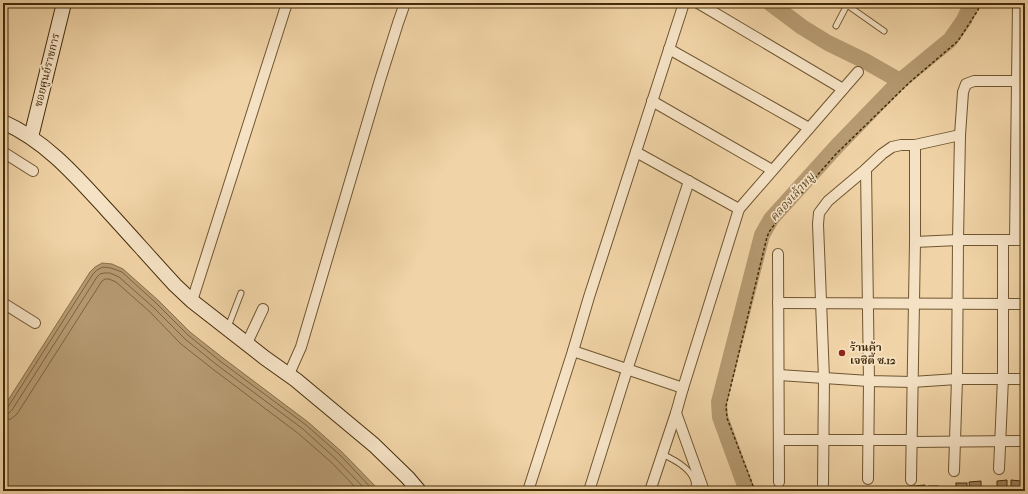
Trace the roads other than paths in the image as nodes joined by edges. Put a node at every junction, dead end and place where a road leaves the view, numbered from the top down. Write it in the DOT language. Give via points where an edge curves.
graph roads {
  1 [pos="64,3"];
  2 [pos="287,3"];
  3 [pos="405,3"];
  4 [pos="684,3"];
  5 [pos="698,3"];
  6 [pos="1018,3"];
  7 [pos="848,4"];
  8 [pos="836,26"];
  9 [pos="884,31"];
  10 [pos="669,49"];
  11 [pos="858,72"];
  12 [pos="1021,81"];
  13 [pos="843,89"];
  14 [pos="652,101"];
  15 [pos="3,122"];
  16 [pos="808,128"];
  17 [pos="960,135"];
  18 [pos="31,137"];
  19 [pos="915,145"];
  20 [pos="3,152"];
  21 [pos="636,152"];
  22 [pos="866,169"];
  23 [pos="772,170"];
  24 [pos="33,171"];
  25 [pos="689,181"];
  26 [pos="739,209"];
  27 [pos="958,240"];
  28 [pos="1003,240"];
  29 [pos="1020,240"];
  30 [pos="915,242"];
  31 [pos="778,254"];
  32 [pos="241,293"];
  33 [pos="192,301"];
  34 [pos="3,303"];
  35 [pos="778,303"];
  36 [pos="821,303"];
  37 [pos="868,303"];
  38 [pos="914,304"];
  39 [pos="957,304"];
  40 [pos="1003,304"];
  41 [pos="1025,304"];
  42 [pos="264,309"];
  43 [pos="35,323"];
  44 [pos="228,328"];
  45 [pos="247,343"];
  46 [pos="573,351"];
  47 [pos="627,370"];
  48 [pos="289,374"];
  49 [pos="779,375"];
  50 [pos="824,378"];
  51 [pos="1003,378"];
  52 [pos="957,379"];
  53 [pos="1025,379"];
  54 [pos="869,381"];
  55 [pos="912,382"];
  56 [pos="683,388"];
  57 [pos="676,413"];
  58 [pos="779,440"];
  59 [pos="868,440"];
  60 [pos="823,441"];
  61 [pos="911,441"];
  62 [pos="955,441"];
  63 [pos="1000,441"];
  64 [pos="1025,441"];
  65 [pos="662,454"];
  66 [pos="999,469"];
  67 [pos="954,471"];
  68 [pos="868,479"];
  69 [pos="911,480"];
  70 [pos="779,482"];
  71 [pos="823,484"];
  72 [pos="418,491"];
  73 [pos="528,491"];
  74 [pos="589,491"];
  75 [pos="650,491"];
  76 [pos="693,491"];
  77 [pos="704,491"];
  1 -- 18 [label="street, ซอยศูนย์ราชการ"];
  2 -- 33 [label="street"];
  3 -- 48 [label="street" via="301,346"];
  4 -- 10 [label="street"];
  5 -- 13 [label="street"];
  6 -- 12 [label="street"];
  7 -- 8 [label="lane"];
  7 -- 9 [label="lane"];
  10 -- 14 [label="street"];
  10 -- 16 [label="street"];
  11 -- 13 [label="street"];
  12 -- 17 [label="street" via="974,81 966,84 963,92"];
  12 -- 29 [label="street"];
  13 -- 16 [label="street"];
  14 -- 21 [label="street"];
  14 -- 23 [label="street"];
  15 -- 18 [label="street"];
  16 -- 23 [label="street"];
  17 -- 19 [label="street"];
  17 -- 27 [label="street"];
  18 -- 33 [label="street" via="71,170"];
  19 -- 22 [label="street" via="892,147"];
  19 -- 30 [label="street"];
  20 -- 24 [label="street"];
  21 -- 25 [label="street"];
  21 -- 46 [label="street"];
  22 -- 36 [label="street" via="828,201 819,213"];
  22 -- 37 [label="street"];
  23 -- 26 [label="street"];
  25 -- 26 [label="street"];
  25 -- 47 [label="street"];
  26 -- 56 [label="street"];
  27 -- 28 [label="street"];
  27 -- 30 [label="street"];
  27 -- 39 [label="street"];
  28 -- 29 [label="street"];
  28 -- 40 [label="street"];
  30 -- 38 [label="street"];
  31 -- 35 [label="street"];
  32 -- 44 [label="lane"];
  33 -- 44 [label="street"];
  34 -- 43 [label="street"];
  35 -- 36 [label="street"];
  35 -- 49 [label="street"];
  36 -- 37 [label="street"];
  36 -- 50 [label="street"];
  37 -- 38 [label="street"];
  37 -- 54 [label="street"];
  38 -- 39 [label="street"];
  38 -- 55 [label="street"];
  39 -- 40 [label="street"];
  39 -- 52 [label="street"];
  40 -- 41 [label="street"];
  40 -- 51 [label="street"];
  42 -- 45 [label="street"];
  44 -- 45 [label="street"];
  45 -- 48 [label="street"];
  46 -- 47 [label="street"];
  46 -- 73 [label="street"];
  47 -- 56 [label="street"];
  47 -- 74 [label="street"];
  48 -- 72 [label="street" via="374,445"];
  49 -- 50 [label="street"];
  49 -- 58 [label="street"];
  50 -- 54 [label="street"];
  50 -- 60 [label="street"];
  51 -- 52 [label="street"];
  51 -- 53 [label="street"];
  51 -- 63 [label="street"];
  52 -- 55 [label="street"];
  52 -- 62 [label="street"];
  54 -- 55 [label="street"];
  54 -- 59 [label="street"];
  55 -- 61 [label="street"];
  56 -- 57 [label="street"];
  57 -- 65 [label="street"];
  57 -- 77 [label="street"];
  58 -- 60 [label="street"];
  58 -- 70 [label="street"];
  59 -- 60 [label="street"];
  59 -- 61 [label="street"];
  59 -- 68 [label="street"];
  60 -- 71 [label="street"];
  61 -- 62 [label="street"];
  61 -- 69 [label="street"];
  62 -- 63 [label="street"];
  62 -- 67 [label="street"];
  63 -- 64 [label="street"];
  63 -- 66 [label="street"];
  65 -- 75 [label="street"];
  65 -- 76 [label="lane" via="680,463 689,473 694,481"];
}
